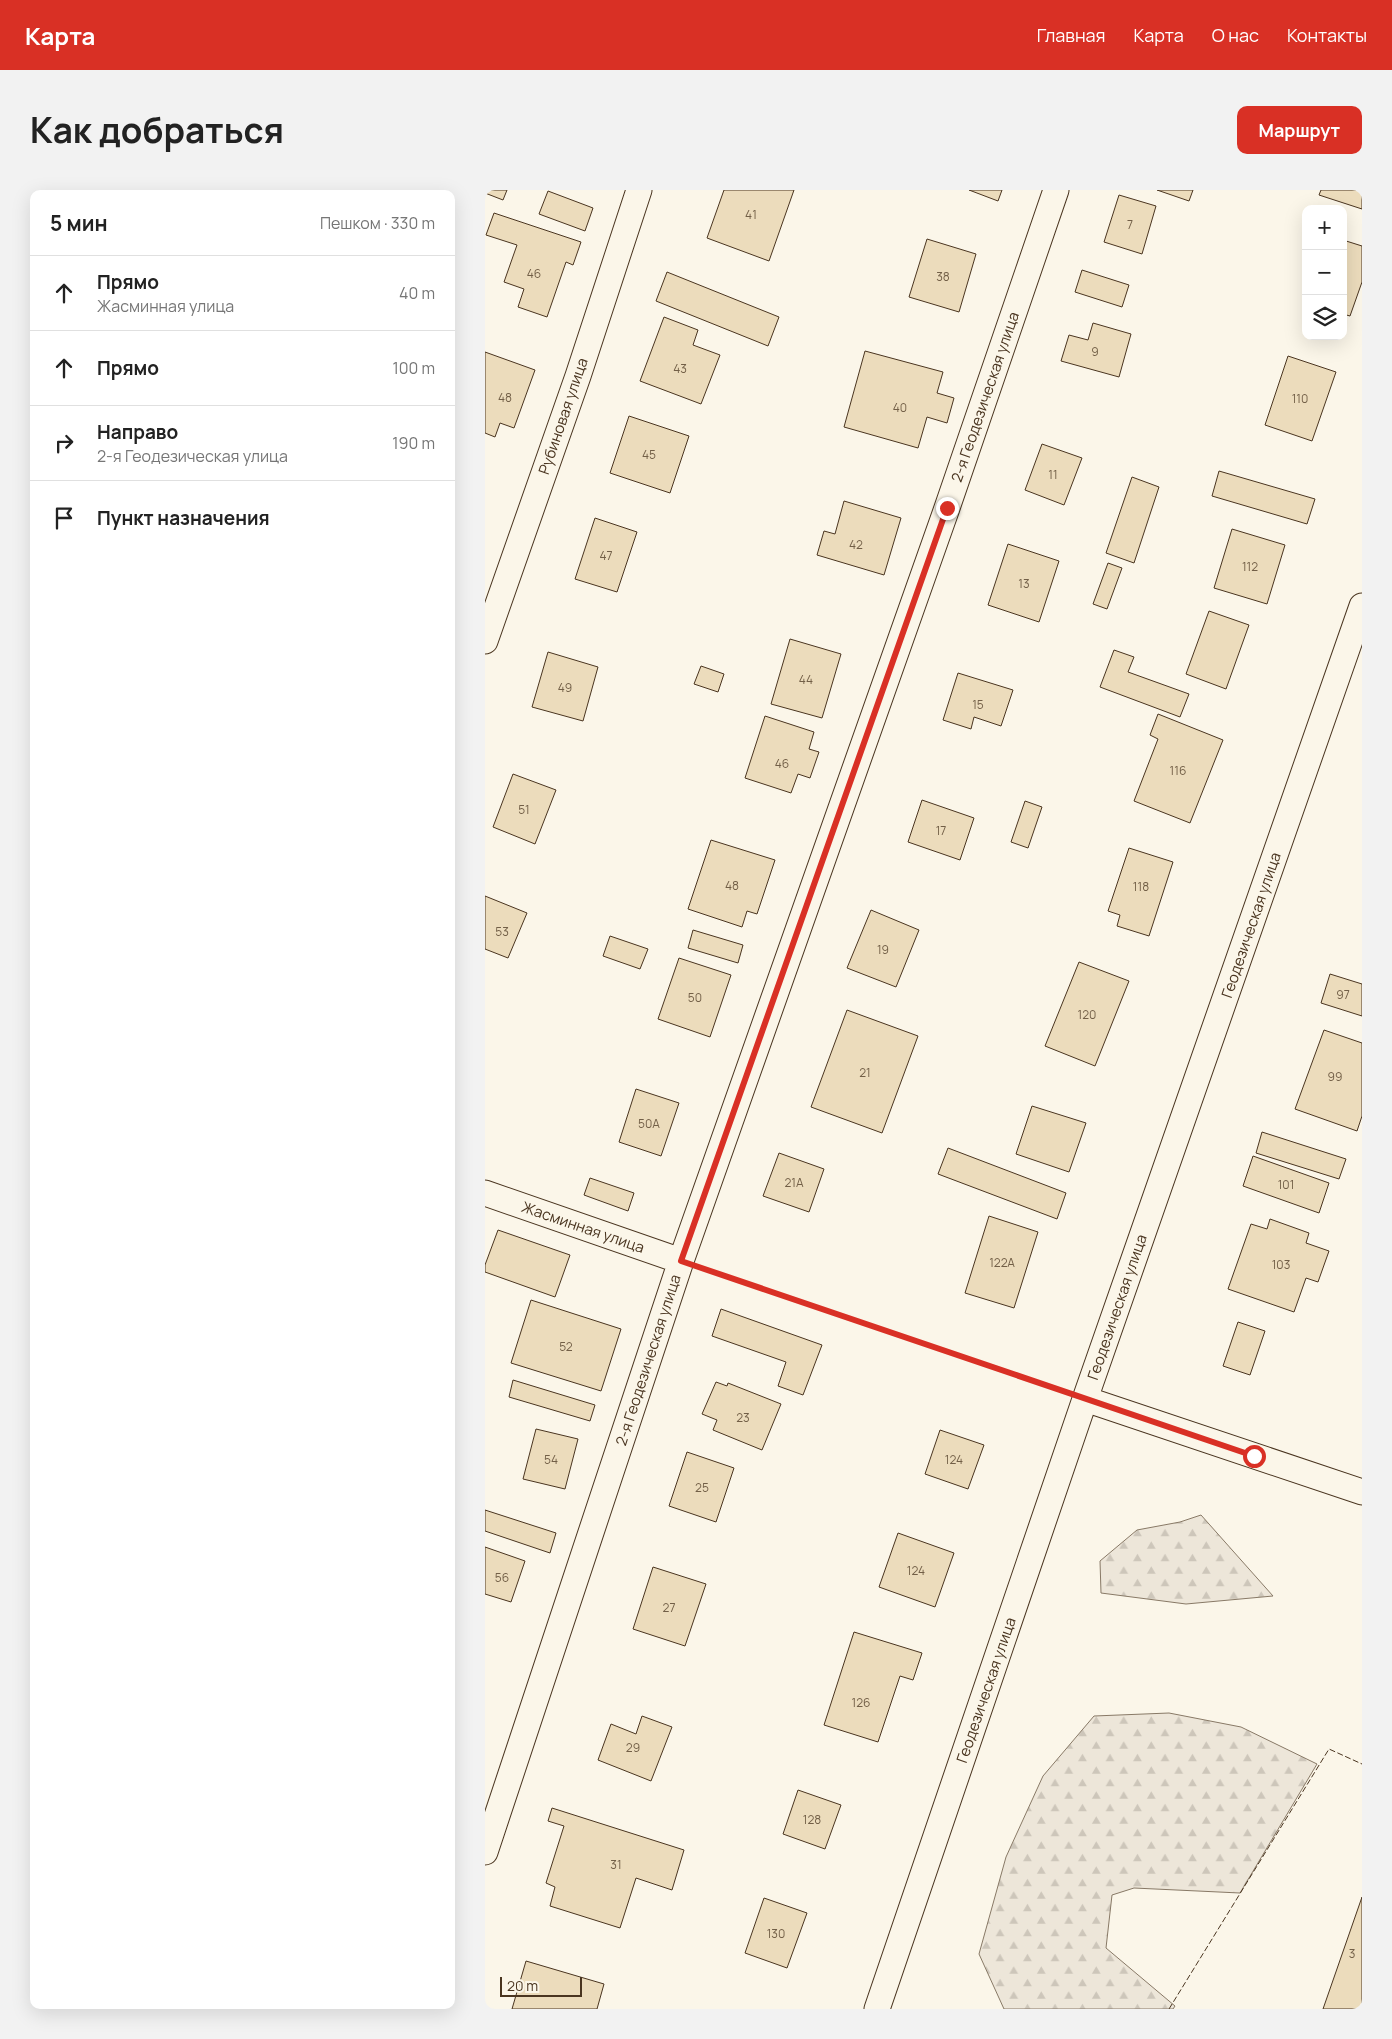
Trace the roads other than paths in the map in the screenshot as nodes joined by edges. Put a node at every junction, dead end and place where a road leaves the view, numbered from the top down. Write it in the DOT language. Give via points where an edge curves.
graph roads {
  1 [pos="639,190"];
  2 [pos="1056,190"];
  3 [pos="1362,606"];
  4 [pos="485,642"];
  5 [pos="485,1194"];
  6 [pos="681,1261"];
  7 [pos="1085,1399"];
  8 [pos="1362,1492"];
  9 [pos="485,1852"];
  10 [pos="877,2009"];
  1 -- 4 [label="street, Рубиновая улица"];
  2 -- 6 [label="street, 2-я Геодезическая улица"];
  3 -- 7 [label="street, Геодезическая улица"];
  5 -- 6 [label="street, Жасминная улица"];
  6 -- 9 [label="street, 2-я Геодезическая улица"];
  7 -- 8 [label="street"];
  7 -- 10 [label="street, Геодезическая улица"];
}
